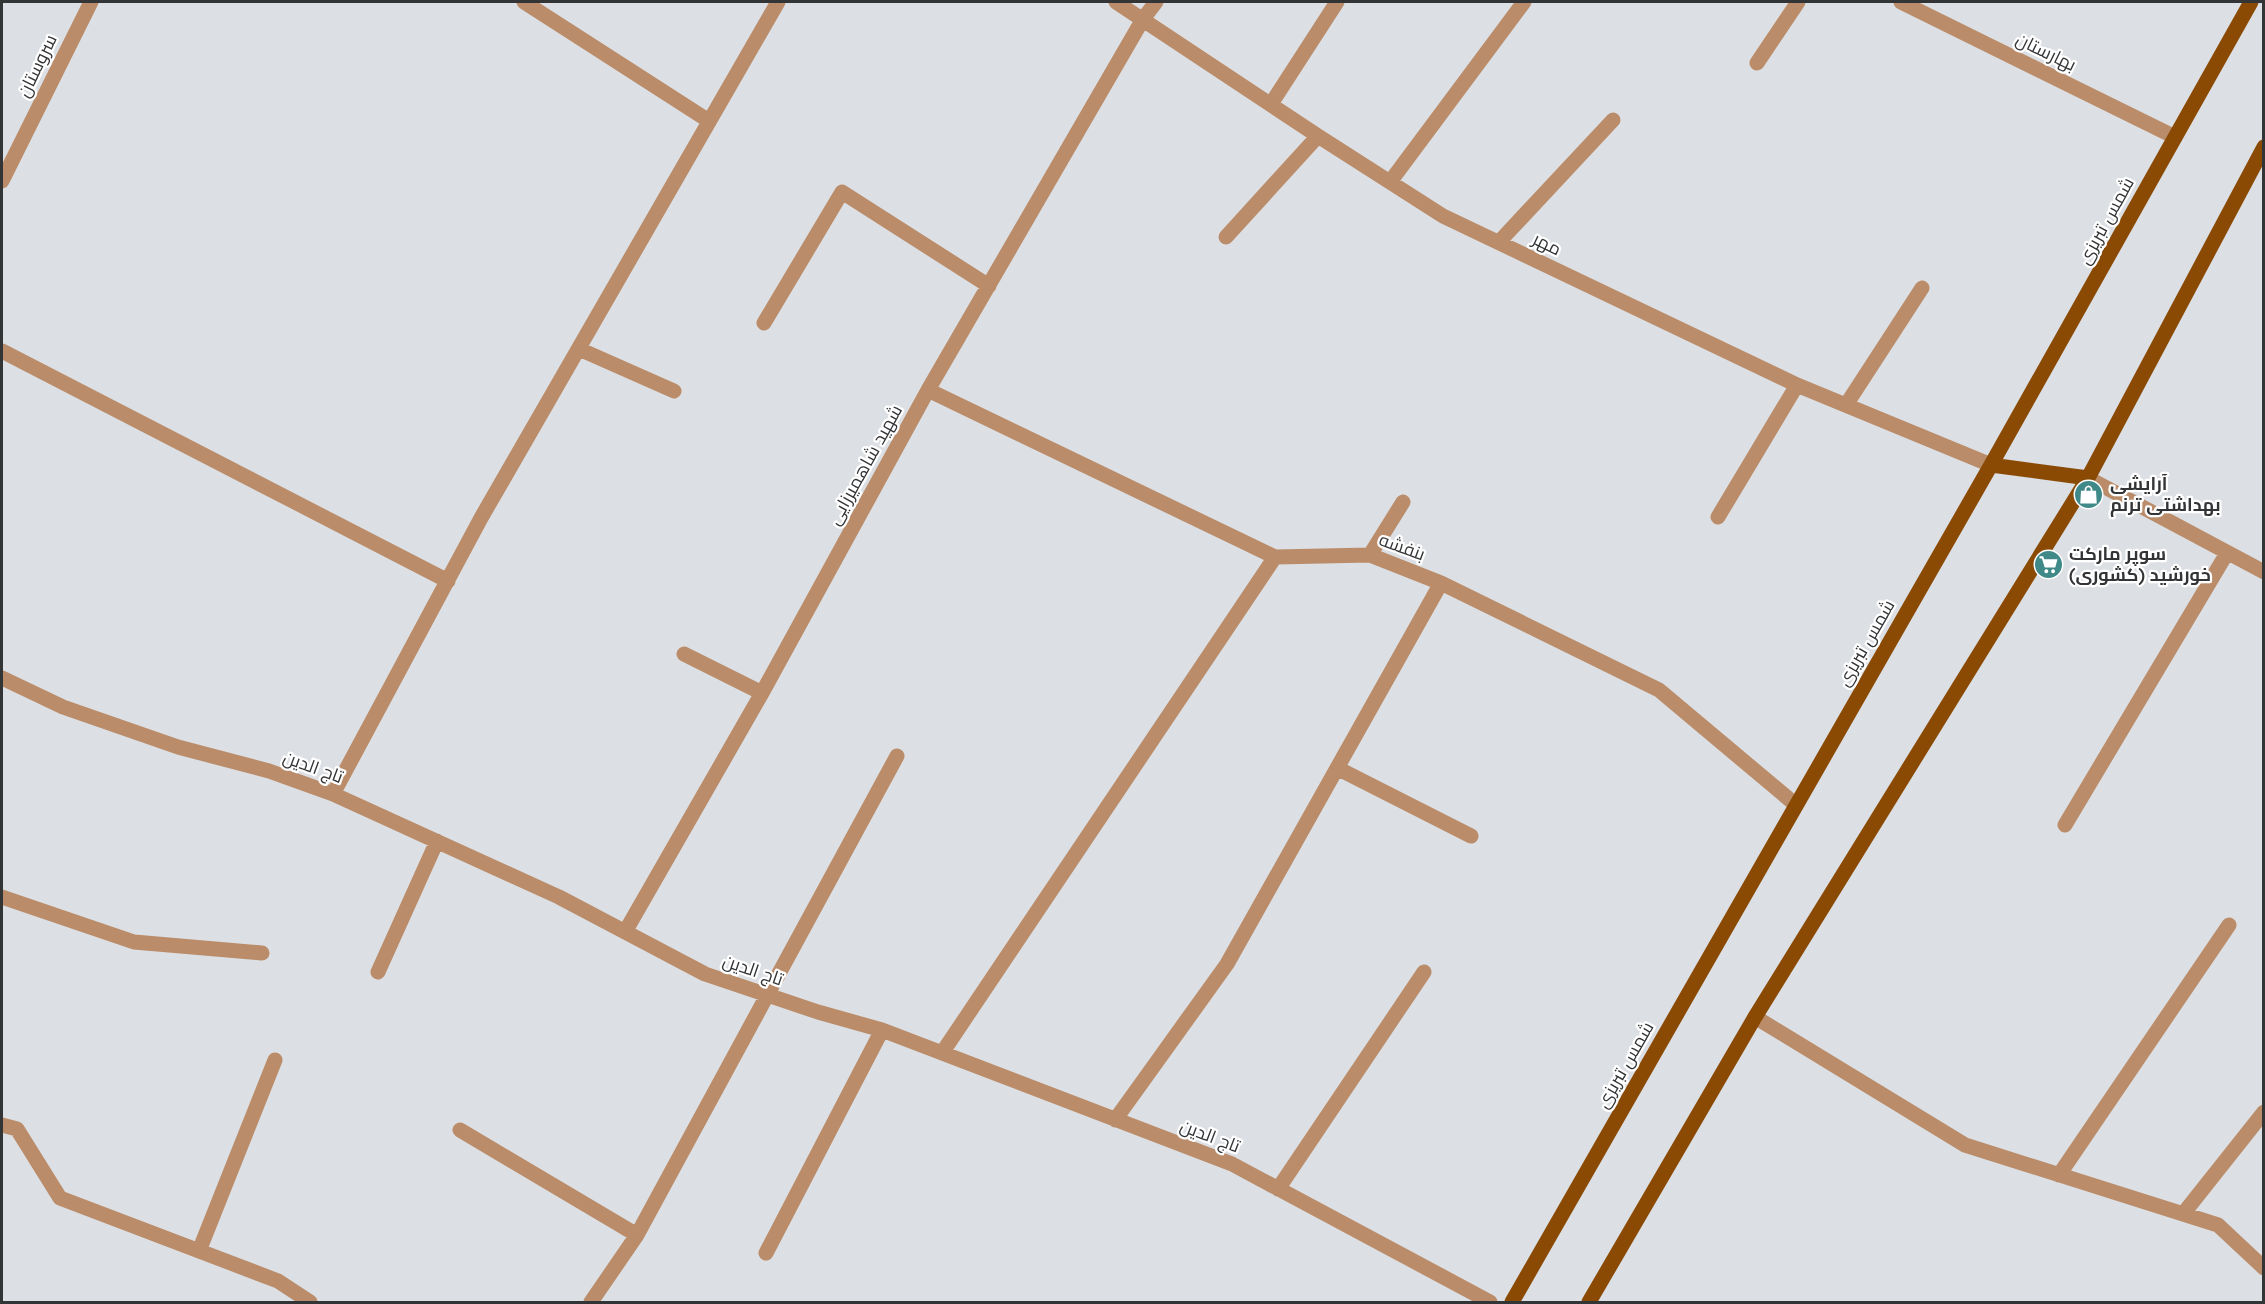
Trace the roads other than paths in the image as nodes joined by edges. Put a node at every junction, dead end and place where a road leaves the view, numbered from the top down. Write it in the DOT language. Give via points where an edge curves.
graph roads {
  1 [pos="91,2"];
  2 [pos="524,2"];
  3 [pos="778,2"];
  4 [pos="1116,2"];
  5 [pos="1156,2"];
  6 [pos="1337,2"];
  7 [pos="1524,2"];
  8 [pos="1798,2"];
  9 [pos="1901,2"];
  10 [pos="2251,2"];
  11 [pos="1143,19"];
  12 [pos="1757,63"];
  13 [pos="1271,104"];
  14 [pos="1613,120"];
  15 [pos="709,121"];
  16 [pos="1318,136"];
  17 [pos="2175,138"];
  18 [pos="2264,147"];
  19 [pos="2,181"];
  20 [pos="1390,182"];
  21 [pos="1226,237"];
  22 [pos="1499,242"];
  23 [pos="988,286"];
  24 [pos="1922,288"];
  25 [pos="764,322"];
  26 [pos="579,349"];
  27 [pos="2,351"];
  28 [pos="1797,385"];
  29 [pos="928,390"];
  30 [pos="674,391"];
  31 [pos="1846,405"];
  32 [pos="1991,465"];
  33 [pos="2088,478"];
  34 [pos="1404,502"];
  35 [pos="1718,517"];
  36 [pos="2228,553"];
  37 [pos="1370,555"];
  38 [pos="1275,557"];
  39 [pos="2263,572"];
  40 [pos="448,581"];
  41 [pos="1441,582"];
  42 [pos="684,654"];
  43 [pos="2,678"];
  44 [pos="762,693"];
  45 [pos="897,756"];
  46 [pos="1337,768"];
  47 [pos="333,794"];
  48 [pos="1796,806"];
  49 [pos="2065,825"];
  50 [pos="1471,836"];
  51 [pos="437,841"];
  52 [pos="2,897"];
  53 [pos="2229,925"];
  54 [pos="625,932"];
  55 [pos="262,953"];
  56 [pos="378,972"];
  57 [pos="1424,972"];
  58 [pos="766,996"];
  59 [pos="1755,1017"];
  60 [pos="882,1030"];
  61 [pos="942,1053"];
  62 [pos="276,1060"];
  63 [pos="2264,1112"];
  64 [pos="1115,1120"];
  65 [pos="2,1125"];
  66 [pos="460,1130"];
  67 [pos="2059,1175"];
  68 [pos="1278,1189"];
  69 [pos="2183,1214"];
  70 [pos="637,1235"];
  71 [pos="199,1251"];
  72 [pos="766,1253"];
  73 [pos="2264,1268"];
  74 [pos="310,1302"];
  75 [pos="591,1302"];
  76 [pos="1490,1302"];
  77 [pos="1512,1302"];
  78 [pos="1589,1302"];
  1 -- 19 [label="street, سروستان"];
  2 -- 15 [label="street"];
  3 -- 15 [label="street"];
  4 -- 11 [label="street, مهر"];
  5 -- 11 [label="street, شهید شاهمیرزایی"];
  6 -- 13 [label="street"];
  7 -- 20 [label="street"];
  8 -- 12 [label="street"];
  9 -- 17 [label="street, بهارستان"];
  10 -- 17 [label="main road, شمس تبریزی"];
  11 -- 13 [label="street, مهر"];
  11 -- 23 [label="street, شهید شاهمیرزایی"];
  13 -- 16 [label="street, مهر"];
  14 -- 22 [label="street"];
  15 -- 26 [label="street"];
  16 -- 20 [label="street, مهر"];
  16 -- 21 [label="street"];
  17 -- 32 [label="main road, شمس تبریزی"];
  18 -- 33 [label="main road"];
  20 -- 22 [label="street, مهر" via="1443,216"];
  22 -- 28 [label="street, مهر"];
  23 -- 25 [label="street" via="842,192"];
  23 -- 29 [label="street, شهید شاهمیرزایی"];
  24 -- 31 [label="street"];
  26 -- 30 [label="street"];
  26 -- 40 [label="street"];
  27 -- 40 [label="street"];
  28 -- 31 [label="street, مهر"];
  28 -- 35 [label="street"];
  29 -- 38 [label="street, بنفشه"];
  29 -- 44 [label="street, شهید شاهمیرزایی"];
  31 -- 32 [label="street, مهر"];
  32 -- 33 [label="main road"];
  32 -- 48 [label="main road, شمس تبریزی"];
  33 -- 36 [label="street"];
  33 -- 59 [label="main road"];
  34 -- 37 [label="street"];
  36 -- 39 [label="street"];
  36 -- 49 [label="street"];
  37 -- 38 [label="street, بنفشه"];
  37 -- 41 [label="street, بنفشه"];
  38 -- 61 [label="street"];
  40 -- 47 [label="street"];
  41 -- 46 [label="street"];
  41 -- 48 [label="street, بنفشه" via="1659,690"];
  42 -- 44 [label="street"];
  43 -- 47 [label="street, تاج الدین" via="63,707"];
  44 -- 54 [label="street, شهید شاهمیرزایی"];
  45 -- 58 [label="street"];
  46 -- 50 [label="street"];
  46 -- 64 [label="street" via="1227,964"];
  47 -- 51 [label="street, تاج الدین"];
  48 -- 77 [label="main road, شمس تبریزی"];
  51 -- 54 [label="street, تاج الدین"];
  51 -- 56 [label="street"];
  52 -- 55 [label="street" via="134,942"];
  53 -- 67 [label="street"];
  54 -- 58 [label="street, تاج الدین" via="705,974"];
  57 -- 68 [label="street"];
  58 -- 60 [label="street, تاج الدین"];
  58 -- 70 [label="street"];
  59 -- 67 [label="street" via="1965,1145"];
  59 -- 78 [label="main road"];
  60 -- 61 [label="street, تاج الدین"];
  60 -- 72 [label="street"];
  61 -- 64 [label="street, تاج الدین"];
  62 -- 71 [label="street"];
  63 -- 69 [label="street"];
  64 -- 68 [label="street, تاج الدین" via="1232,1164"];
  65 -- 71 [label="street" via="16,1130 60,1198"];
  66 -- 70 [label="street"];
  67 -- 69 [label="street"];
  68 -- 76 [label="street, تاج الدین"];
  69 -- 73 [label="street" via="2218,1225"];
  70 -- 75 [label="street"];
  71 -- 74 [label="street" via="278,1281"];
}
